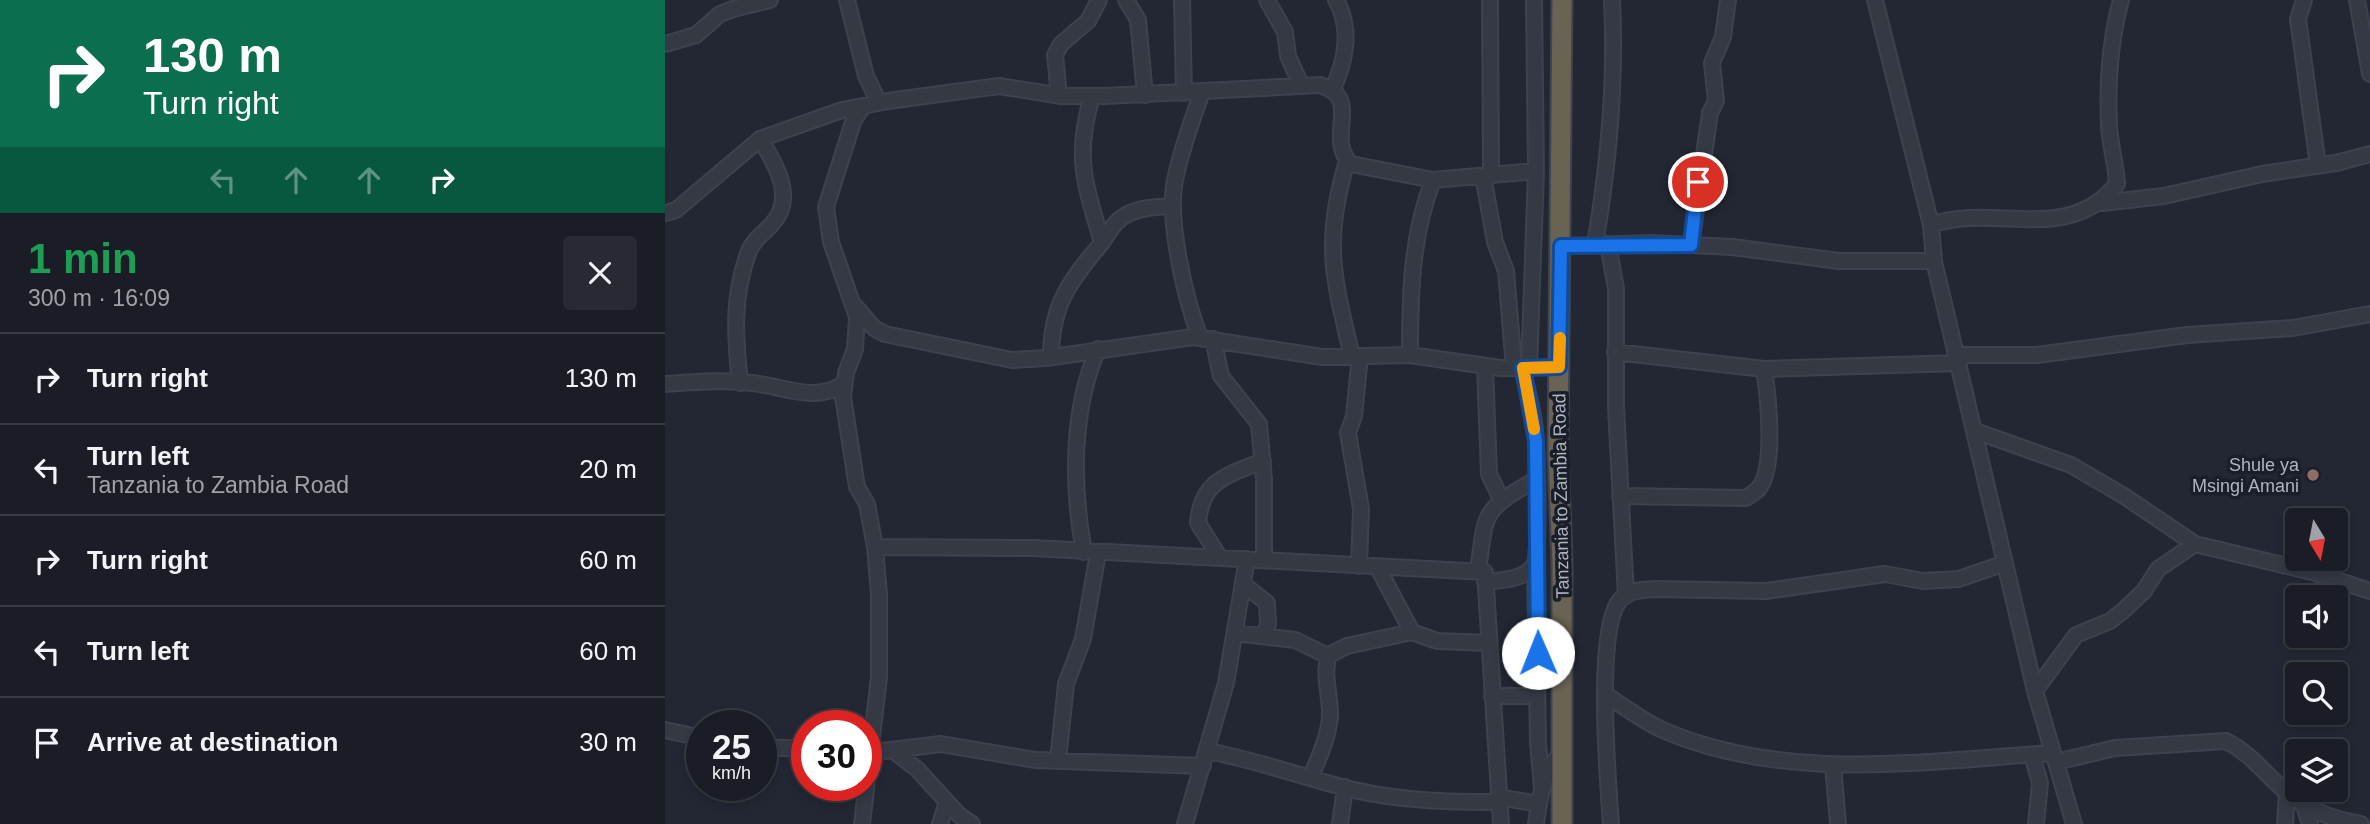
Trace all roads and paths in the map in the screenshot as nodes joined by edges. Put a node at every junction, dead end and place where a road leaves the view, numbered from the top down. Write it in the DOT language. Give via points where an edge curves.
graph roads {
  1 [pos="770,0"];
  2 [pos="847,0"];
  3 [pos="1099,0"];
  4 [pos="1126,0"];
  5 [pos="1182,0"];
  6 [pos="1267,0"];
  7 [pos="1336,0"];
  8 [pos="1490,0"];
  9 [pos="1534,0"];
  10 [pos="1562,0"];
  11 [pos="1612,0"];
  12 [pos="1728,0"];
  13 [pos="1875,0"];
  14 [pos="2121,0"];
  15 [pos="2304,0"];
  16 [pos="2357,0"];
  17 [pos="665,44"];
  18 [pos="2370,75"];
  19 [pos="1301,85"];
  20 [pos="1333,89"];
  21 [pos="1202,92"];
  22 [pos="1184,93"];
  23 [pos="1145,95"];
  24 [pos="1059,96"];
  25 [pos="1092,96"];
  26 [pos="871,104"];
  27 [pos="760,139"];
  28 [pos="2370,154"];
  29 [pos="1347,161"];
  30 [pos="2318,166"];
  31 [pos="1536,172"];
  32 [pos="1487,175"];
  33 [pos="1433,180"];
  34 [pos="2102,202"];
  35 [pos="1173,206"];
  36 [pos="665,213"];
  37 [pos="1931,225"];
  38 [pos="1102,243"];
  39 [pos="1601,244"];
  40 [pos="1691,245"];
  41 [pos="1561,246"];
  42 [pos="1934,261"];
  43 [pos="856,307"];
  44 [pos="2370,314"];
  45 [pos="1206,338"];
  46 [pos="1098,349"];
  47 [pos="1615,352"];
  48 [pos="1410,355"];
  49 [pos="1356,356"];
  50 [pos="1051,357"];
  51 [pos="1958,359"];
  52 [pos="1485,367"];
  53 [pos="1559,367"];
  54 [pos="1522,368"];
  55 [pos="1764,369"];
  56 [pos="740,383"];
  57 [pos="665,384"];
  58 [pos="843,384"];
  59 [pos="1975,431"];
  60 [pos="1263,461"];
  61 [pos="1535,480"];
  62 [pos="1620,496"];
  63 [pos="1501,499"];
  64 [pos="2195,544"];
  65 [pos="875,547"];
  66 [pos="1091,552"];
  67 [pos="1220,558"];
  68 [pos="1247,559"];
  69 [pos="1264,560"];
  70 [pos="2005,563"];
  71 [pos="1535,564"];
  72 [pos="1359,566"];
  73 [pos="1378,568"];
  74 [pos="1481,577"];
  75 [pos="1243,584"];
  76 [pos="2370,591"];
  77 [pos="1626,596"];
  78 [pos="1412,632"];
  79 [pos="1235,633"];
  80 [pos="1264,635"];
  81 [pos="1487,643"];
  82 [pos="1328,656"];
  83 [pos="2035,691"];
  84 [pos="1606,695"];
  85 [pos="1492,696"];
  86 [pos="1537,696"];
  87 [pos="874,710"];
  88 [pos="665,730"];
  89 [pos="686,735"];
  90 [pos="1207,751"];
  91 [pos="882,752"];
  92 [pos="895,752"];
  93 [pos="1562,752"];
  94 [pos="2032,755"];
  95 [pos="2054,758"];
  96 [pos="1058,760"];
  97 [pos="1833,765"];
  98 [pos="1203,766"];
  99 [pos="1311,777"];
  100 [pos="1345,787"];
  101 [pos="1542,788"];
  102 [pos="2285,789"];
  103 [pos="1499,799"];
  104 [pos="864,801"];
  105 [pos="947,802"];
  106 [pos="2286,802"];
  107 [pos="2303,803"];
  108 [pos="1539,804"];
  109 [pos="862,824"];
  110 [pos="940,824"];
  111 [pos="972,824"];
  112 [pos="1185,824"];
  113 [pos="1340,824"];
  114 [pos="1501,824"];
  115 [pos="1536,824"];
  116 [pos="1562,824"];
  117 [pos="1611,824"];
  118 [pos="1838,824"];
  119 [pos="2036,824"];
  120 [pos="2074,824"];
  121 [pos="2285,824"];
  122 [pos="2310,824"];
  123 [pos="2361,824"];
  1 -- 17 [label="street" via="733,9 696,34"];
  2 -- 26 [label="street"];
  3 -- 24 [label="street" via="1088,21 1055,55"];
  4 -- 23 [label="street" via="1138,20"];
  5 -- 22 [label="street"];
  6 -- 19 [label="street" via="1285,32 1288,56"];
  7 -- 20 [label="street" via="1347,26 1341,70"];
  8 -- 32 [label="street"];
  9 -- 31 [label="street"];
  10 -- 41 [label="highway, Tanzania to Zambia Road"];
  11 -- 39 [label="street" via="1615,67"];
  12 -- 40 [label="street" via="1723,37 1712,63 1716,101 1710,113"];
  13 -- 37 [label="street"];
  14 -- 34 [label="street" via="2110,41 2109,80 2109,127 2117,184"];
  15 -- 30 [label="street" via="2298,19"];
  16 -- 18 [label="street"];
  19 -- 20 [label="street"];
  19 -- 21 [label="street"];
  20 -- 29 [label="street" via="1340,97 1338,141"];
  21 -- 22 [label="street"];
  21 -- 35 [label="street" via="1175,180"];
  22 -- 23 [label="street"];
  23 -- 25 [label="street"];
  24 -- 25 [label="street"];
  24 -- 26 [label="street" via="999,86"];
  25 -- 38 [label="street" via="1080,149"];
  26 -- 27 [label="street"];
  26 -- 43 [label="street" via="854,119 826,207 831,242"];
  27 -- 36 [label="street" via="692,198"];
  27 -- 56 [label="street" via="782,178 783,193 775,221 755,239 737,295 734,327"];
  28 -- 30 [label="street"];
  29 -- 33 [label="street" via="1365,169"];
  29 -- 49 [label="street" via="1335,202 1331,247 1338,298"];
  30 -- 34 [label="street" via="2164,196"];
  31 -- 32 [label="street"];
  31 -- 54 [label="street"];
  32 -- 33 [label="street"];
  32 -- 54 [label="street" via="1495,242 1506,271"];
  33 -- 48 [label="street" via="1417,230"];
  34 -- 37 [label="street" via="2065,217 2021,221 1987,215 1949,218"];
  35 -- 38 [label="street" via="1130,213 1115,222"];
  35 -- 45 [label="street" via="1183,279"];
  37 -- 42 [label="street"];
  38 -- 50 [label="street" via="1060,299"];
  39 -- 40 [label="street"];
  39 -- 41 [label="street"];
  39 -- 47 [label="street" via="1616,289"];
  40 -- 42 [label="street" via="1839,261"];
  41 -- 53 [label="highway, Tanzania to Zambia Road"];
  42 -- 51 [label="street"];
  43 -- 50 [label="street" via="885,334 1012,360"];
  43 -- 58 [label="street" via="855,349"];
  44 -- 51 [label="street" via="2293,328"];
  45 -- 46 [label="street"];
  45 -- 49 [label="street" via="1294,354"];
  45 -- 60 [label="street" via="1221,376 1259,424"];
  46 -- 50 [label="street"];
  46 -- 66 [label="street" via="1081,411 1077,462 1078,521"];
  47 -- 55 [label="street"];
  47 -- 62 [label="street"];
  48 -- 49 [label="street"];
  48 -- 52 [label="street"];
  49 -- 72 [label="street" via="1354,416 1348,433 1361,509"];
  51 -- 55 [label="street"];
  51 -- 59 [label="street"];
  52 -- 54 [label="street"];
  52 -- 63 [label="street" via="1489,474"];
  53 -- 54 [label="street"];
  53 -- 93 [label="highway, Tanzania to Zambia Road"];
  54 -- 61 [label="street" via="1536,441"];
  55 -- 62 [label="street" via="1770,414 1765,476 1759,489 1746,498"];
  56 -- 57 [label="street"];
  56 -- 58 [label="street" via="820,393"];
  58 -- 65 [label="street" via="857,486 867,504"];
  59 -- 64 [label="street" via="2071,465"];
  59 -- 70 [label="street"];
  60 -- 67 [label="street" via="1224,476 1206,492 1198,523"];
  60 -- 69 [label="street"];
  61 -- 63 [label="street"];
  61 -- 71 [label="street"];
  62 -- 77 [label="street"];
  63 -- 74 [label="street" via="1488,515"];
  64 -- 76 [label="street"];
  64 -- 83 [label="street" via="2158,569 2144,591 2110,621 2076,635"];
  65 -- 66 [label="street"];
  65 -- 87 [label="street" via="879,664"];
  66 -- 67 [label="street"];
  66 -- 96 [label="street" via="1083,639 1066,684"];
  67 -- 68 [label="street"];
  68 -- 69 [label="street"];
  68 -- 75 [label="street"];
  69 -- 72 [label="street"];
  70 -- 77 [label="street" via="1959,579 1923,581 1885,574 1766,591 1655,589"];
  70 -- 83 [label="street"];
  71 -- 74 [label="street" via="1513,578"];
  71 -- 86 [label="street"];
  72 -- 73 [label="street"];
  73 -- 74 [label="street"];
  73 -- 78 [label="street"];
  74 -- 81 [label="street"];
  75 -- 79 [label="street"];
  75 -- 80 [label="street" via="1267,603"];
  77 -- 84 [label="street" via="1613,610"];
  78 -- 81 [label="street" via="1437,641"];
  78 -- 82 [label="street" via="1347,646"];
  79 -- 80 [label="street"];
  79 -- 90 [label="street"];
  80 -- 82 [label="street" via="1295,640"];
  81 -- 85 [label="street"];
  82 -- 99 [label="street" via="1330,718"];
  83 -- 95 [label="street"];
  84 -- 97 [label="street" via="1662,730 1717,750"];
  84 -- 117 [label="street" via="1603,728"];
  85 -- 86 [label="street"];
  85 -- 103 [label="street"];
  86 -- 101 [label="street"];
  88 -- 89 [label="street"];
  90 -- 98 [label="street"];
  90 -- 99 [label="street"];
  91 -- 92 [label="street"];
  92 -- 96 [label="street" via="941,744"];
  92 -- 105 [label="street"];
  93 -- 101 [label="street" via="1547,770"];
  93 -- 116 [label="highway, Tanzania to Zambia Road"];
  94 -- 95 [label="street"];
  94 -- 97 [label="street"];
  94 -- 119 [label="street" via="2040,783"];
  95 -- 102 [label="street" via="2115,748 2226,741 2243,749"];
  95 -- 120 [label="street"];
  96 -- 98 [label="street"];
  97 -- 118 [label="street"];
  98 -- 112 [label="street"];
  99 -- 100 [label="street"];
  100 -- 103 [label="street" via="1438,802"];
  100 -- 113 [label="street"];
  101 -- 108 [label="street"];
  103 -- 108 [label="street"];
  103 -- 114 [label="street"];
  104 -- 109 [label="street"];
  105 -- 110 [label="street"];
  105 -- 111 [label="street"];
  106 -- 121 [label="street"];
  107 -- 122 [label="street"];
  107 -- 123 [label="street"];
  108 -- 115 [label="street"];
}
